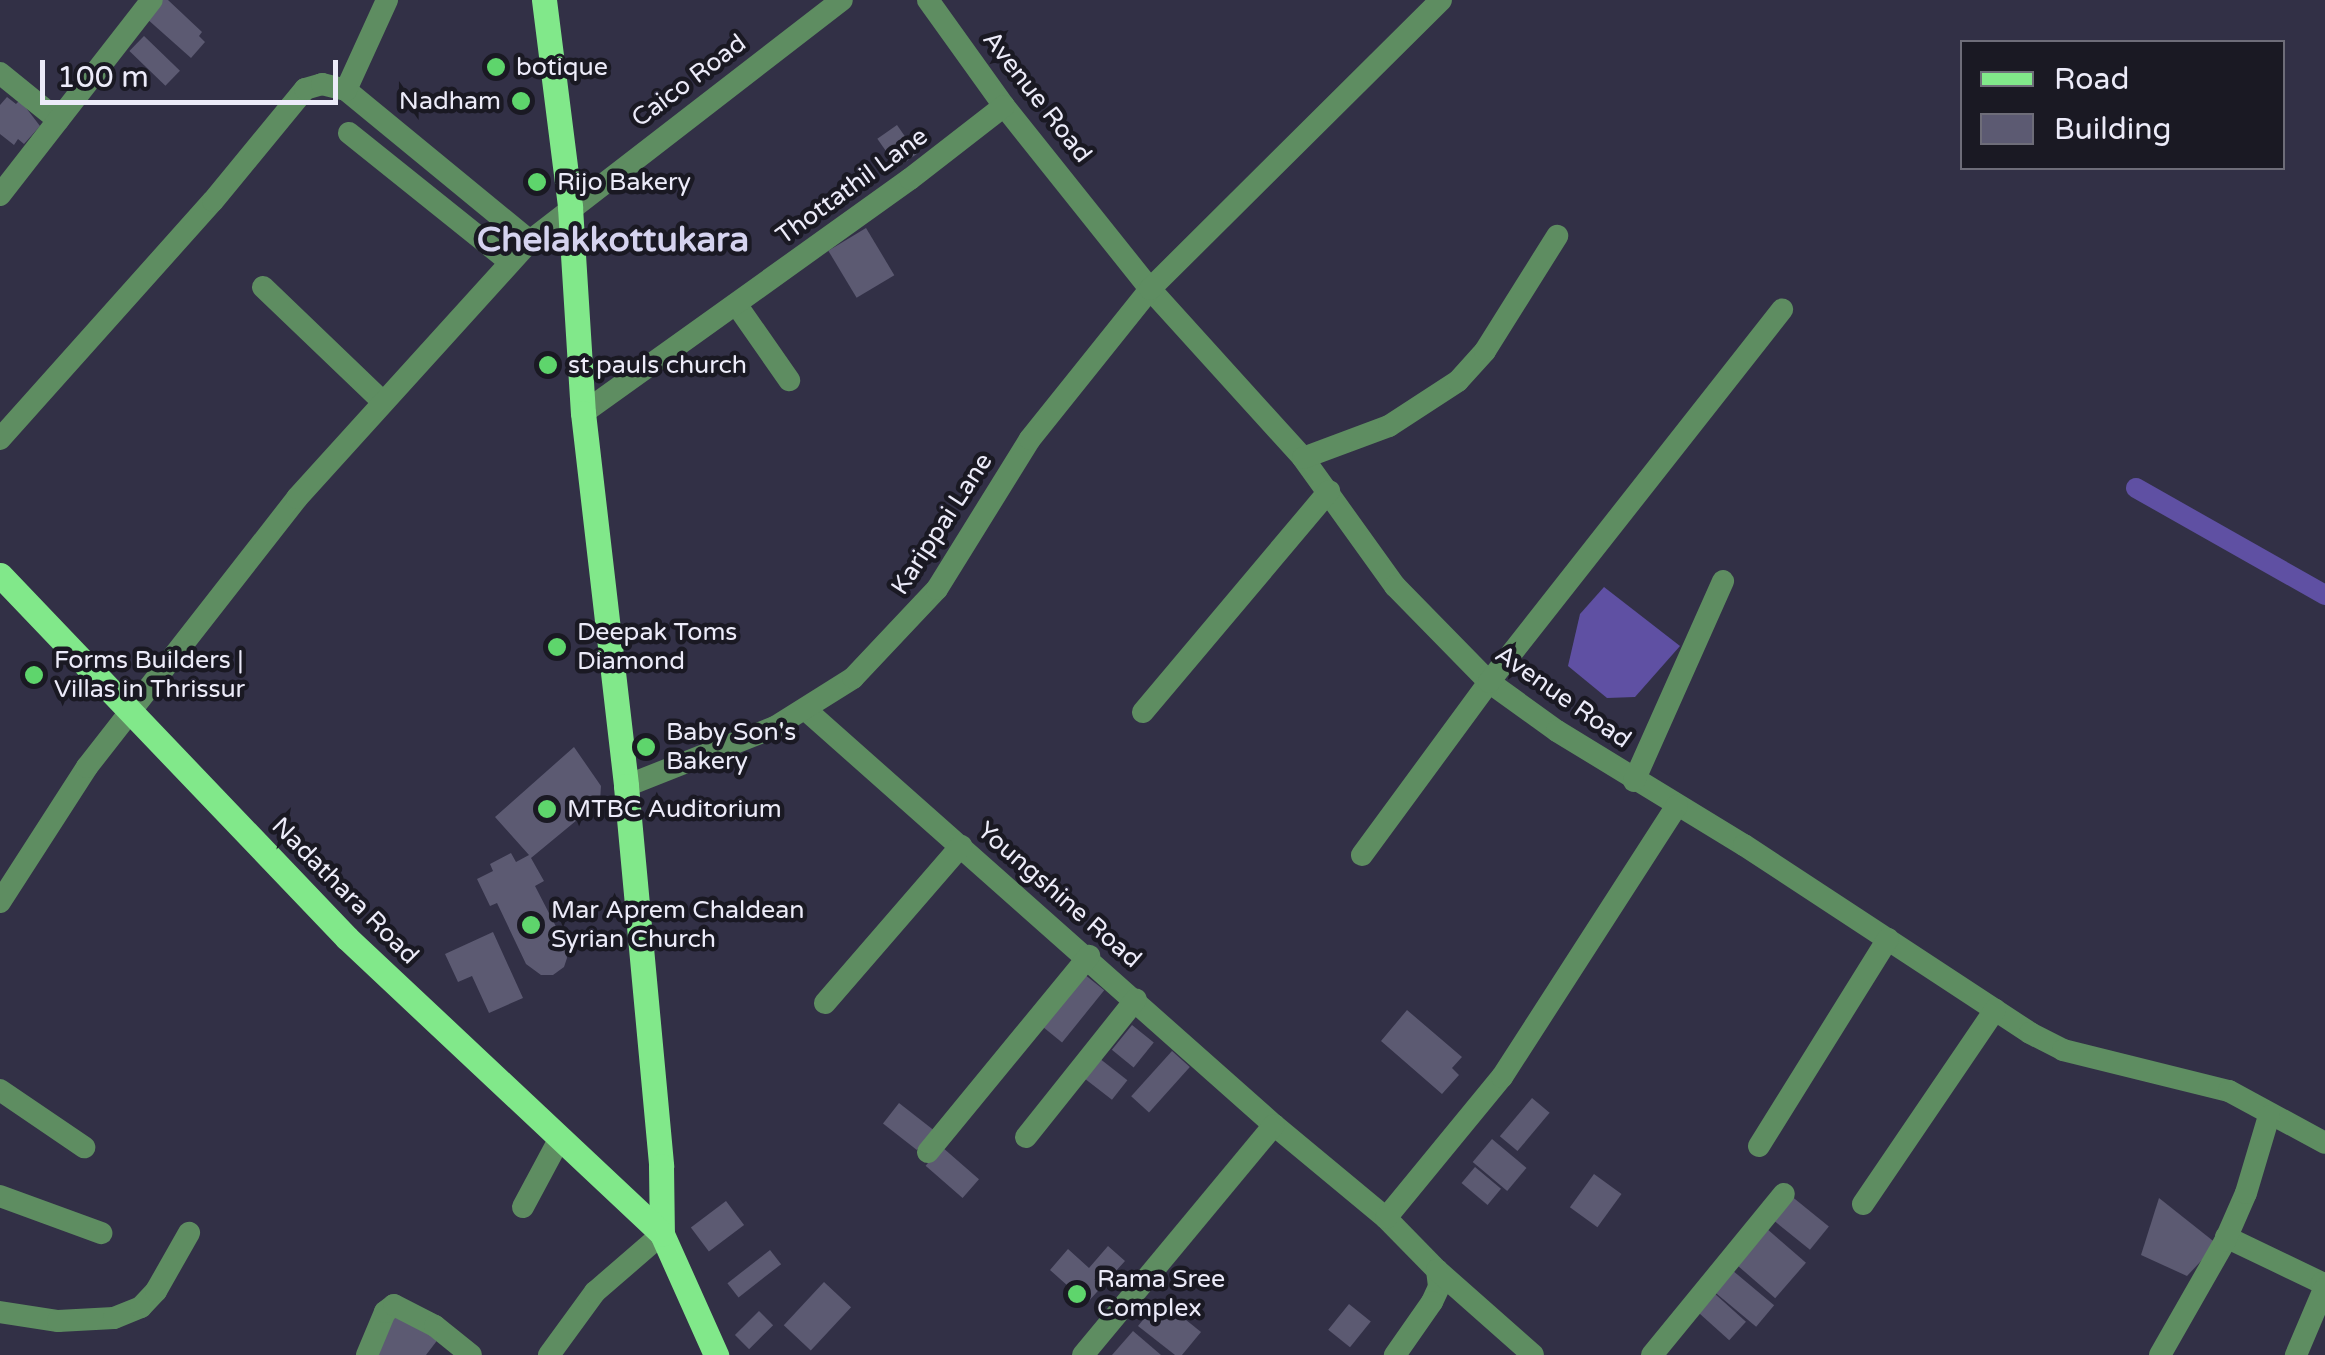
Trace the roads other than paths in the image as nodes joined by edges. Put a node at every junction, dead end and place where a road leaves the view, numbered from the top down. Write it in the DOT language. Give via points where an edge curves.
graph roads {
  1 [pos="152,0"];
  2 [pos="387,0"];
  3 [pos="544,0"];
  4 [pos="842,0"];
  5 [pos="928,0"];
  6 [pos="1442,0"];
  7 [pos="0,73"];
  8 [pos="346,90"];
  9 [pos="1004,106"];
  10 [pos="58,120"];
  11 [pos="350,133"];
  12 [pos="0,194"];
  13 [pos="570,207"];
  14 [pos="1557,236"];
  15 [pos="530,241"];
  16 [pos="510,262"];
  17 [pos="263,287"];
  18 [pos="1150,288"];
  19 [pos="736,304"];
  20 [pos="1782,309"];
  21 [pos="790,380"];
  22 [pos="384,402"];
  23 [pos="583,413"];
  24 [pos="0,439"];
  25 [pos="1302,458"];
  26 [pos="1328,491"];
  27 [pos="0,575"];
  28 [pos="1723,580"];
  29 [pos="1489,682"];
  30 [pos="806,710"];
  31 [pos="128,711"];
  32 [pos="1144,712"];
  33 [pos="1634,780"];
  34 [pos="626,786"];
  35 [pos="1677,805"];
  36 [pos="961,846"];
  37 [pos="1362,856"];
  38 [pos="0,902"];
  39 [pos="1888,939"];
  40 [pos="1089,956"];
  41 [pos="1136,999"];
  42 [pos="824,1003"];
  43 [pos="1995,1010"];
  44 [pos="0,1090"];
  45 [pos="2269,1116"];
  46 [pos="1274,1124"];
  47 [pos="1026,1137"];
  48 [pos="559,1140"];
  49 [pos="2325,1143"];
  50 [pos="84,1146"];
  51 [pos="1759,1146"];
  52 [pos="928,1152"];
  53 [pos="1784,1194"];
  54 [pos="0,1196"];
  55 [pos="1863,1204"];
  56 [pos="523,1207"];
  57 [pos="1386,1218"];
  58 [pos="101,1233"];
  59 [pos="190,1233"];
  60 [pos="662,1234"];
  61 [pos="2226,1237"];
  62 [pos="1437,1270"];
  63 [pos="0,1312"];
  64 [pos="367,1355"];
  65 [pos="470,1355"];
  66 [pos="549,1355"];
  67 [pos="716,1355"];
  68 [pos="1083,1355"];
  69 [pos="1395,1355"];
  70 [pos="1533,1355"];
  71 [pos="1652,1355"];
  72 [pos="2160,1355"];
  73 [pos="2296,1355"];
  1 -- 10 [label="street"];
  2 -- 8 [label="street"];
  3 -- 13 [label="main road"];
  4 -- 13 [label="street, Caico Road"];
  5 -- 9 [label="street, Avenue Road"];
  6 -- 18 [label="street, Karippai Lane"];
  7 -- 10 [label="street"];
  8 -- 15 [label="street"];
  8 -- 24 [label="street" via="322,84 305,90"];
  9 -- 18 [label="street, Avenue Road"];
  9 -- 19 [label="street, Thottathil Lane"];
  10 -- 12 [label="street"];
  11 -- 16 [label="street"];
  13 -- 15 [label="street, Caico Road"];
  13 -- 23 [label="main road"];
  14 -- 25 [label="street" via="1485,351 1458,381 1389,426"];
  15 -- 16 [label="street, Caico Road"];
  16 -- 22 [label="street, Caico Road"];
  17 -- 22 [label="street"];
  18 -- 25 [label="street, Avenue Road"];
  18 -- 30 [label="street, Karippai Lane" via="1030,439 937,590 854,678"];
  19 -- 21 [label="street"];
  19 -- 23 [label="street, Thottathil Lane"];
  20 -- 29 [label="street"];
  22 -- 31 [label="street, Caico Road"];
  23 -- 34 [label="main road"];
  25 -- 26 [label="street, Avenue Road"];
  26 -- 29 [label="street, Avenue Road" via="1395,586"];
  26 -- 32 [label="street"];
  27 -- 31 [label="main road, Nadathara Road"];
  28 -- 33 [label="street"];
  29 -- 33 [label="street, Avenue Road"];
  29 -- 37 [label="street"];
  30 -- 34 [label="street, Karippai Lane" via="696,762"];
  30 -- 36 [label="street, Youngshine Road"];
  31 -- 38 [label="street, Caico Road"];
  31 -- 48 [label="main road, Nadathara Road" via="347,938"];
  33 -- 35 [label="street, Avenue Road"];
  34 -- 60 [label="main road"];
  35 -- 39 [label="street, Avenue Road"];
  35 -- 57 [label="street" via="1502,1076"];
  36 -- 40 [label="street, Youngshine Road"];
  36 -- 42 [label="street"];
  39 -- 43 [label="street, Avenue Road"];
  39 -- 51 [label="street"];
  40 -- 41 [label="street, Youngshine Road"];
  40 -- 52 [label="street"];
  41 -- 46 [label="street, Youngshine Road"];
  41 -- 47 [label="street"];
  43 -- 45 [label="street, Avenue Road" via="2063,1050 2228,1091"];
  43 -- 55 [label="street"];
  44 -- 50 [label="street"];
  45 -- 49 [label="street, Avenue Road"];
  45 -- 61 [label="street"];
  46 -- 57 [label="street, Youngshine Road"];
  46 -- 68 [label="street"];
  48 -- 56 [label="street"];
  48 -- 60 [label="main road, Nadathara Road"];
  53 -- 71 [label="street"];
  54 -- 58 [label="street"];
  57 -- 62 [label="street, Youngshine Road"];
  59 -- 63 [label="street" via="141,1307 114,1318 58,1321"];
  60 -- 66 [label="street" via="595,1292"];
  60 -- 67 [label="main road"];
  61 -- 72 [label="street"];
  61 -- 73 [label="street" via="2322,1284"];
  62 -- 69 [label="street" via="1439,1288"];
  62 -- 70 [label="street, Youngshine Road"];
  64 -- 65 [label="street" via="394,1306 435,1326"];
}
